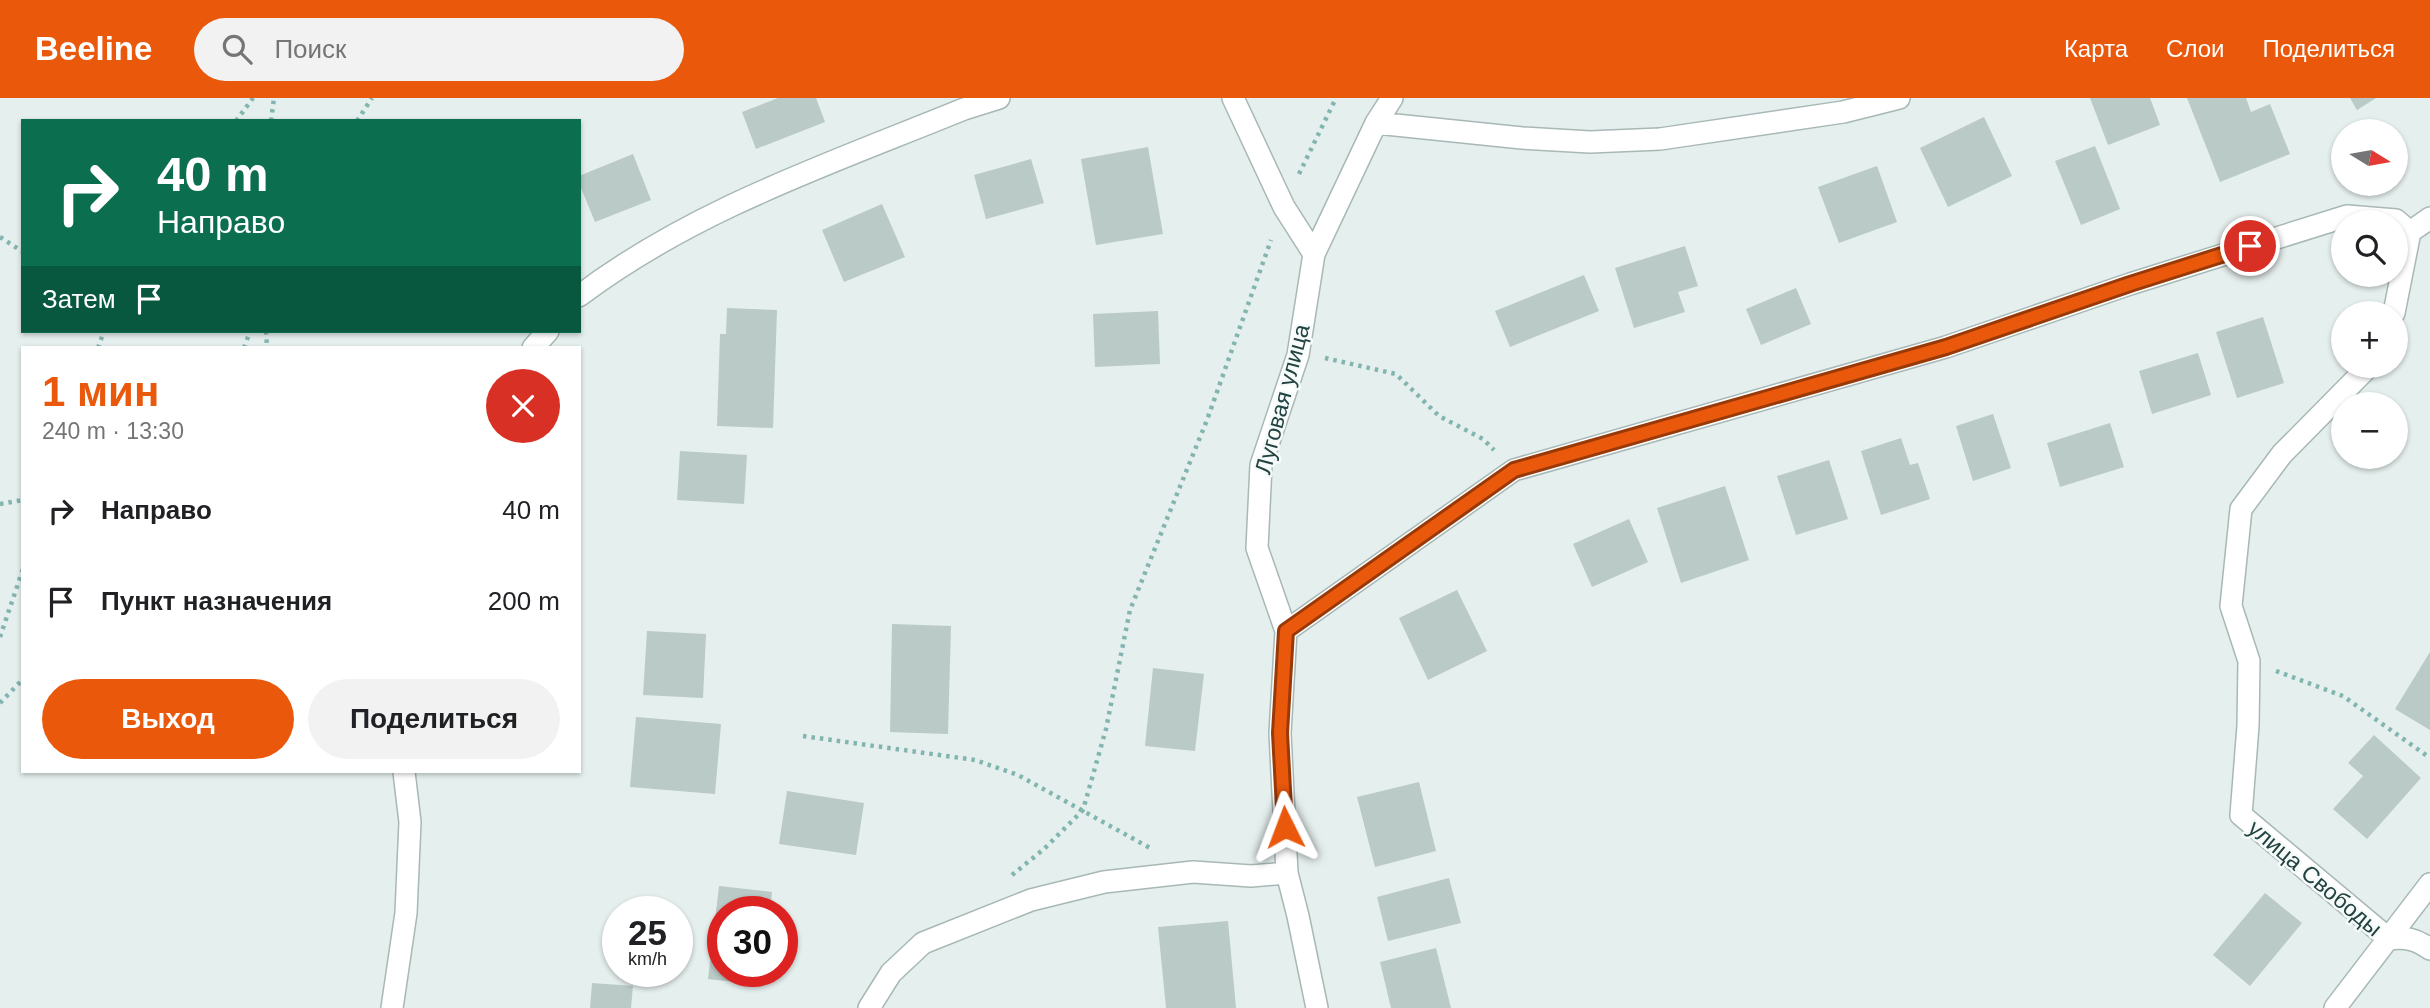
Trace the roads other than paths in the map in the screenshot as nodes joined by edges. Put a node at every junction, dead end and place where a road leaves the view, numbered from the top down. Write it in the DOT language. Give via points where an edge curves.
graph roads {
  1 [pos="999,98"];
  2 [pos="1233,98"];
  3 [pos="1392,98"];
  4 [pos="1899,98"];
  5 [pos="1376,123"];
  6 [pos="2430,218"];
  7 [pos="2410,232"];
  8 [pos="1314,254"];
  9 [pos="581,294"];
  10 [pos="2396,301"];
  11 [pos="2357,378"];
  12 [pos="1286,631"];
  13 [pos="404,773"];
  14 [pos="1287,873"];
  15 [pos="2430,884"];
  16 [pos="2389,939"];
  17 [pos="2430,949"];
  18 [pos="392,1008"];
  19 [pos="869,1008"];
  20 [pos="1317,1008"];
  21 [pos="2335,1008"];
  1 -- 9 [label="street" via="740,201 676,232"];
  2 -- 8 [label="street" via="1284,207"];
  3 -- 5 [label="street, Луговая улица"];
  4 -- 5 [label="street" via="1843,112 1632,140 1522,138"];
  5 -- 8 [label="street, Луговая улица"];
  6 -- 7 [label="street"];
  7 -- 10 [label="street"];
  7 -- 12 [label="street" via="2396,220 2347,216 1946,347 1514,470"];
  8 -- 12 [label="street, Луговая улица" via="1298,355 1261,465 1257,548"];
  11 -- 16 [label="street, улица Свободы" via="2282,454 2241,509 2231,606 2249,661 2241,815"];
  12 -- 14 [label="street" via="1280,733"];
  13 -- 18 [label="street" via="410,822 407,913"];
  14 -- 19 [label="street" via="1193,872 1104,882 1031,900 923,943 891,974"];
  14 -- 20 [label="street"];
  15 -- 16 [label="street"];
  16 -- 17 [label="street" via="2417,940"];
  16 -- 21 [label="street"];
}
